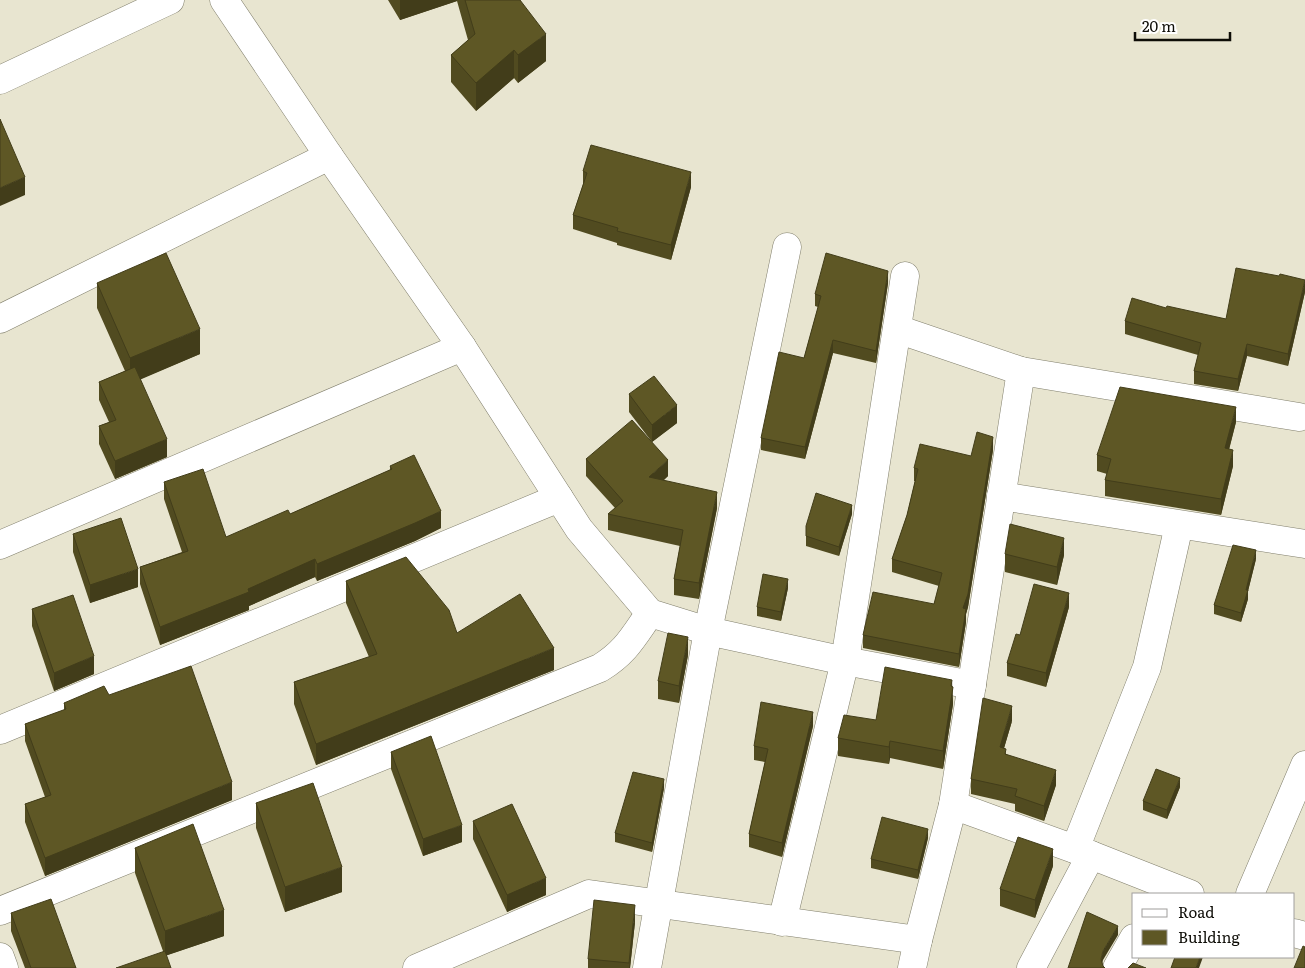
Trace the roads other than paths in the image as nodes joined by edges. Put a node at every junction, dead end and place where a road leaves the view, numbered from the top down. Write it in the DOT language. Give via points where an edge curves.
graph roads {
  1 [pos="170,0"];
  2 [pos="224,0"];
  3 [pos="0,80"];
  4 [pos="328,156"];
  5 [pos="787,247"];
  6 [pos="906,276"];
  7 [pos="0,319"];
  8 [pos="897,329"];
  9 [pos="462,347"];
  10 [pos="1021,371"];
  11 [pos="1298,416"];
  12 [pos="1001,496"];
  13 [pos="559,498"];
  14 [pos="1180,525"];
  15 [pos="1305,544"];
  16 [pos="0,545"];
  17 [pos="650,613"];
  18 [pos="708,631"];
  19 [pos="845,661"];
  20 [pos="972,685"];
  21 [pos="0,730"];
  22 [pos="1305,765"];
  23 [pos="953,805"];
  24 [pos="1083,852"];
  25 [pos="1161,889"];
  26 [pos="1184,893"];
  27 [pos="1250,893"];
  28 [pos="658,903"];
  29 [pos="0,911"];
  30 [pos="782,922"];
  31 [pos="918,940"];
  32 [pos="1132,942"];
  33 [pos="0,957"];
  34 [pos="4,968"];
  35 [pos="417,968"];
  36 [pos="647,968"];
  37 [pos="912,968"];
  38 [pos="1031,968"];
  39 [pos="1117,968"];
  1 -- 3 [label="street"];
  2 -- 4 [label="street"];
  4 -- 7 [label="street"];
  4 -- 9 [label="street"];
  5 -- 18 [label="street"];
  6 -- 8 [label="street"];
  8 -- 10 [label="street"];
  8 -- 19 [label="street"];
  9 -- 13 [label="street"];
  9 -- 16 [label="street"];
  10 -- 11 [label="street"];
  10 -- 12 [label="street"];
  12 -- 14 [label="street"];
  12 -- 20 [label="street"];
  13 -- 17 [label="street" via="578,529"];
  13 -- 21 [label="street"];
  14 -- 15 [label="street"];
  14 -- 24 [label="street" via="1147,668"];
  17 -- 18 [label="street"];
  17 -- 29 [label="street" via="624,650 600,668"];
  18 -- 19 [label="street"];
  18 -- 28 [label="street"];
  19 -- 20 [label="street"];
  19 -- 30 [label="street"];
  20 -- 23 [label="street"];
  22 -- 27 [label="street"];
  23 -- 24 [label="street"];
  23 -- 31 [label="street"];
  24 -- 25 [label="street"];
  24 -- 38 [label="street"];
  25 -- 26 [label="street"];
  28 -- 30 [label="street"];
  28 -- 35 [label="street" via="589,894"];
  28 -- 36 [label="street"];
  30 -- 31 [label="street"];
  31 -- 37 [label="street"];
  32 -- 39 [label="street"];
  33 -- 34 [label="street"];
}
